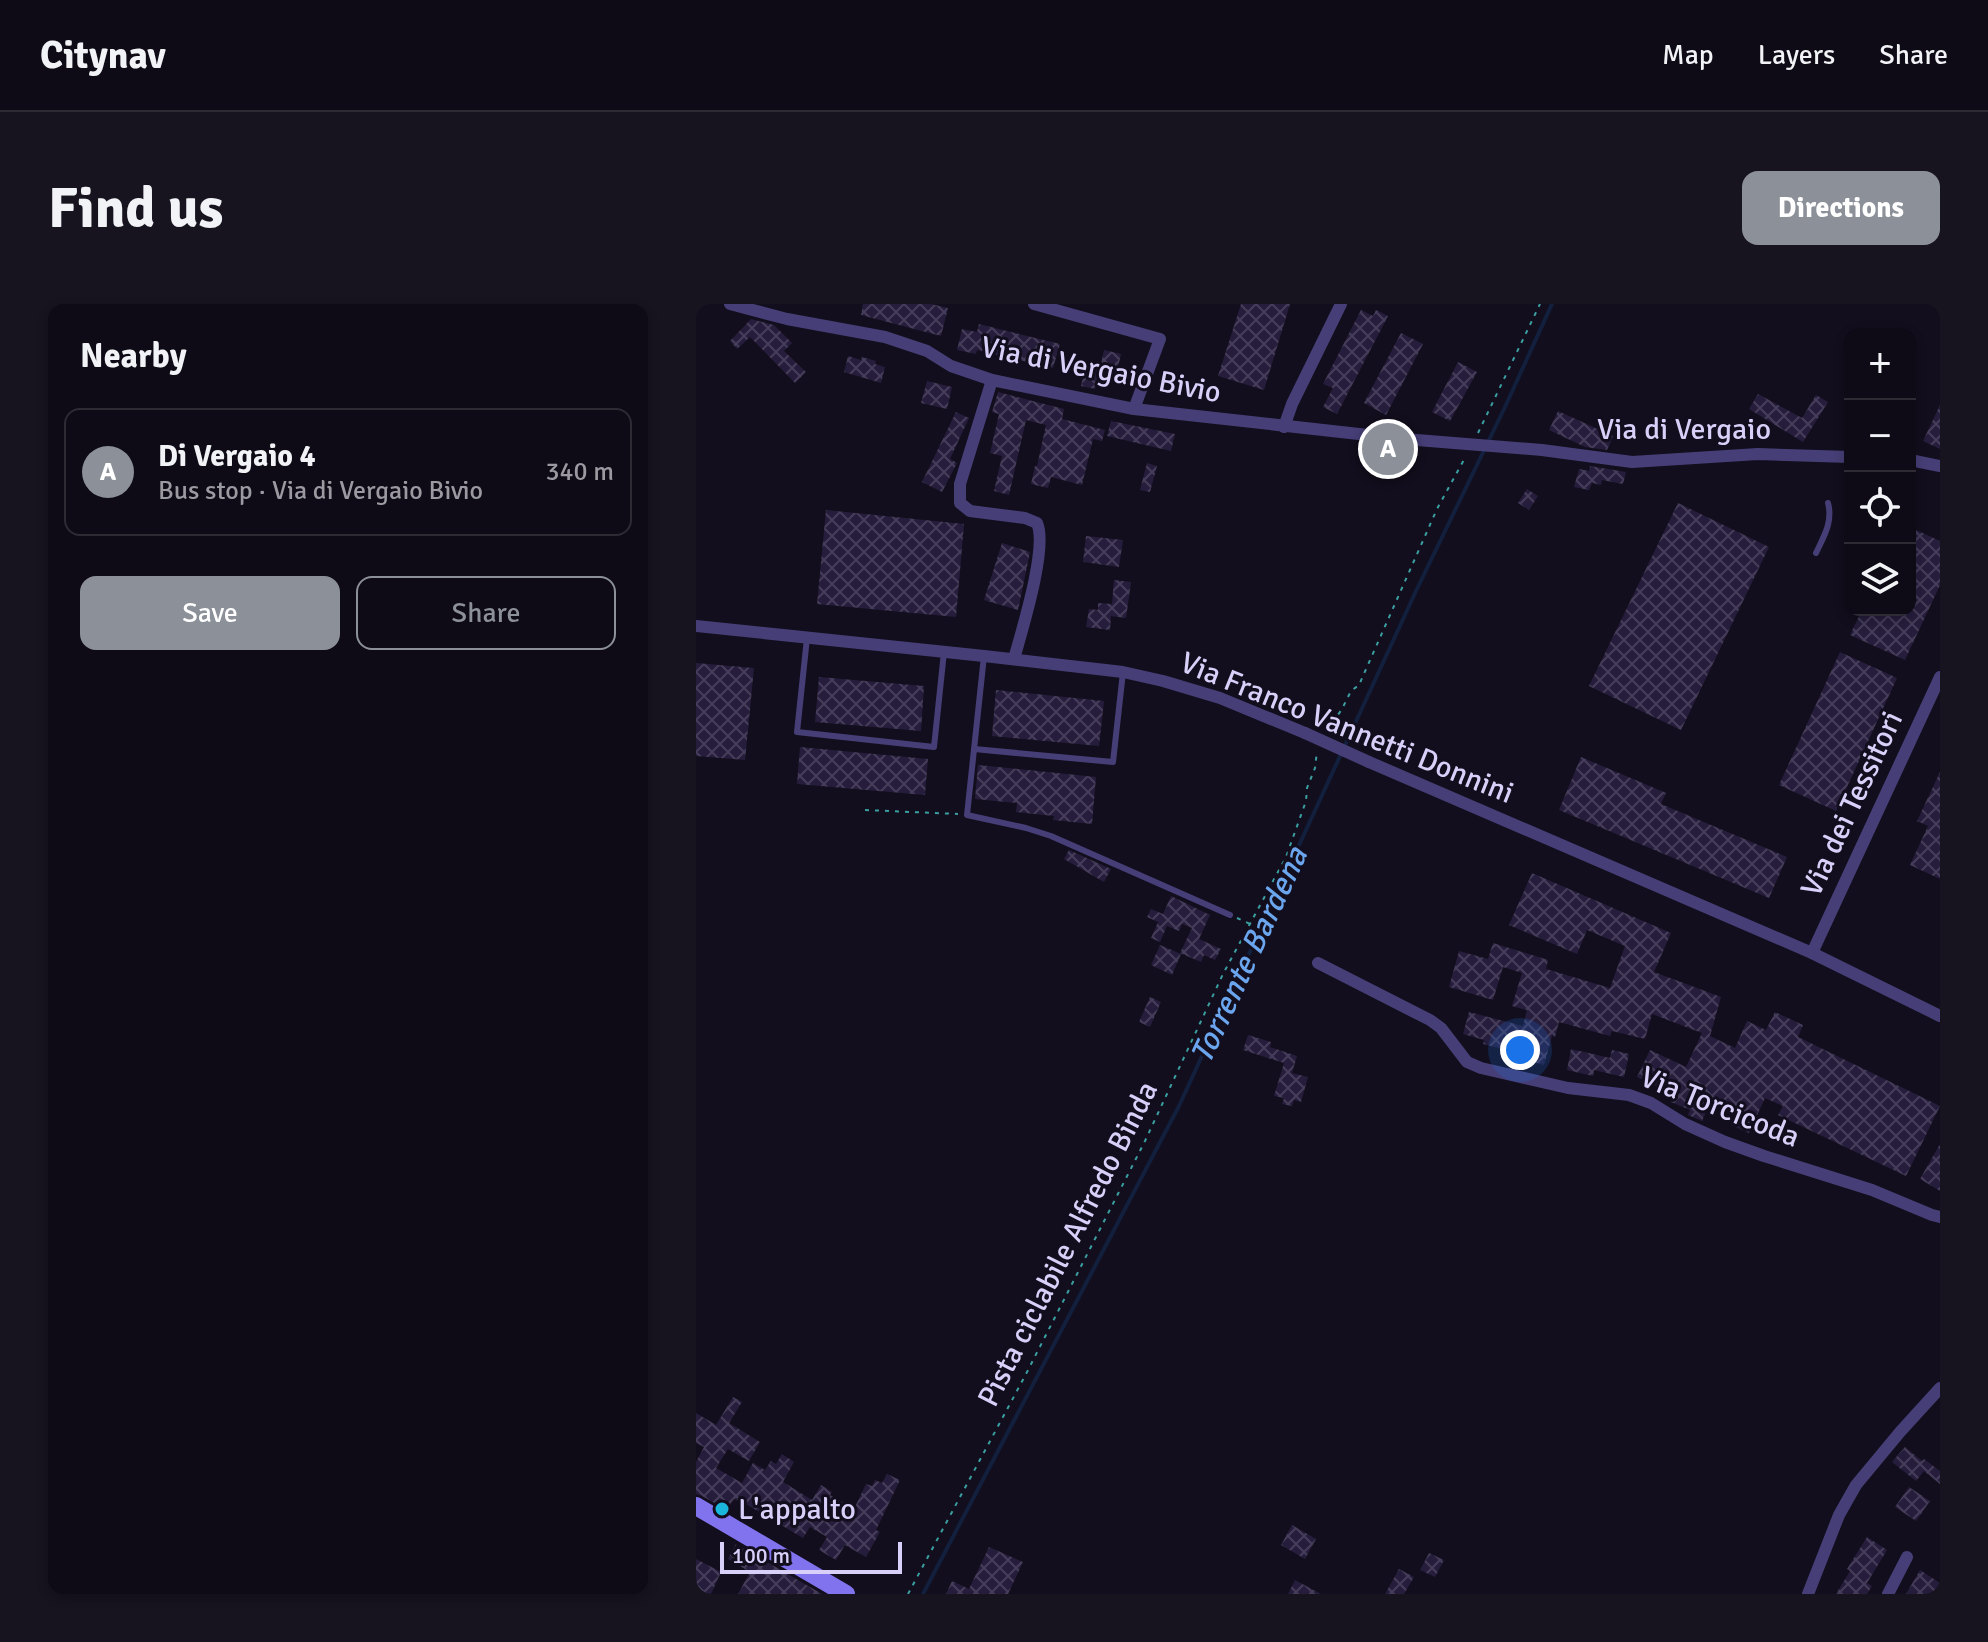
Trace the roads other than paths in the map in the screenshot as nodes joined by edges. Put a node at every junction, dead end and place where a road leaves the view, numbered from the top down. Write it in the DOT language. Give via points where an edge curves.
graph roads {
  1 [pos="730,304"];
  2 [pos="1034,304"];
  3 [pos="1341,304"];
  4 [pos="992,380"];
  5 [pos="1134,409"];
  6 [pos="1284,427"];
  7 [pos="1472,445"];
  8 [pos="1844,457"];
  9 [pos="1916,461"];
  10 [pos="1940,466"];
  11 [pos="1828,503"];
  12 [pos="1816,553"];
  13 [pos="696,626"];
  14 [pos="807,638"];
  15 [pos="944,652"];
  16 [pos="984,656"];
  17 [pos="1014,659"];
  18 [pos="1123,672"];
  19 [pos="1940,677"];
  20 [pos="974,749"];
  21 [pos="1230,915"];
  22 [pos="1812,953"];
  23 [pos="1318,963"];
  24 [pos="1940,1016"];
  25 [pos="1940,1217"];
  26 [pos="1940,1388"];
  27 [pos="696,1506"];
  28 [pos="1907,1557"];
  29 [pos="846,1594"];
  30 [pos="1808,1594"];
  31 [pos="1888,1594"];
  1 -- 4 [label="street, Via di Vergaio Bivio" via="885,337"];
  2 -- 5 [label="street" via="1160,339"];
  3 -- 6 [label="street"];
  4 -- 5 [label="street, Via di Vergaio Bivio"];
  4 -- 17 [label="street" via="960,484 960,503 970,511 1025,518 1037,523 1040,531 1040,553"];
  5 -- 6 [label="street, Via di Vergaio Bivio"];
  6 -- 7 [label="street, Via di Vergaio Bivio"];
  7 -- 8 [label="street, Via di Vergaio" via="1632,462 1758,454"];
  9 -- 10 [label="street"];
  11 -- 12 [label="lane" via="1829,521"];
  13 -- 14 [label="street, Via Franco Vannetti Donnini"];
  14 -- 15 [label="street, Via Franco Vannetti Donnini"];
  14 -- 15 [label="lane" via="797,732 934,747"];
  15 -- 16 [label="street, Via Franco Vannetti Donnini"];
  16 -- 17 [label="street, Via Franco Vannetti Donnini"];
  16 -- 20 [label="lane"];
  17 -- 18 [label="street, Via Franco Vannetti Donnini"];
  18 -- 20 [label="lane" via="1113,762"];
  18 -- 22 [label="street, Via Franco Vannetti Donnini, bridge" via="1220,698"];
  19 -- 22 [label="street, Via dei Tessitori"];
  20 -- 21 [label="lane" via="967,815 1051,836"];
  22 -- 24 [label="street, Via Franco Vannetti Donnini"];
  23 -- 25 [label="street, Via Torcicoda" via="1430,1020 1467,1062 1481,1068 1568,1088 1629,1095 1725,1142"];
  26 -- 30 [label="street" via="1856,1485"];
  27 -- 29 [label="street"];
  28 -- 31 [label="street"];
}
